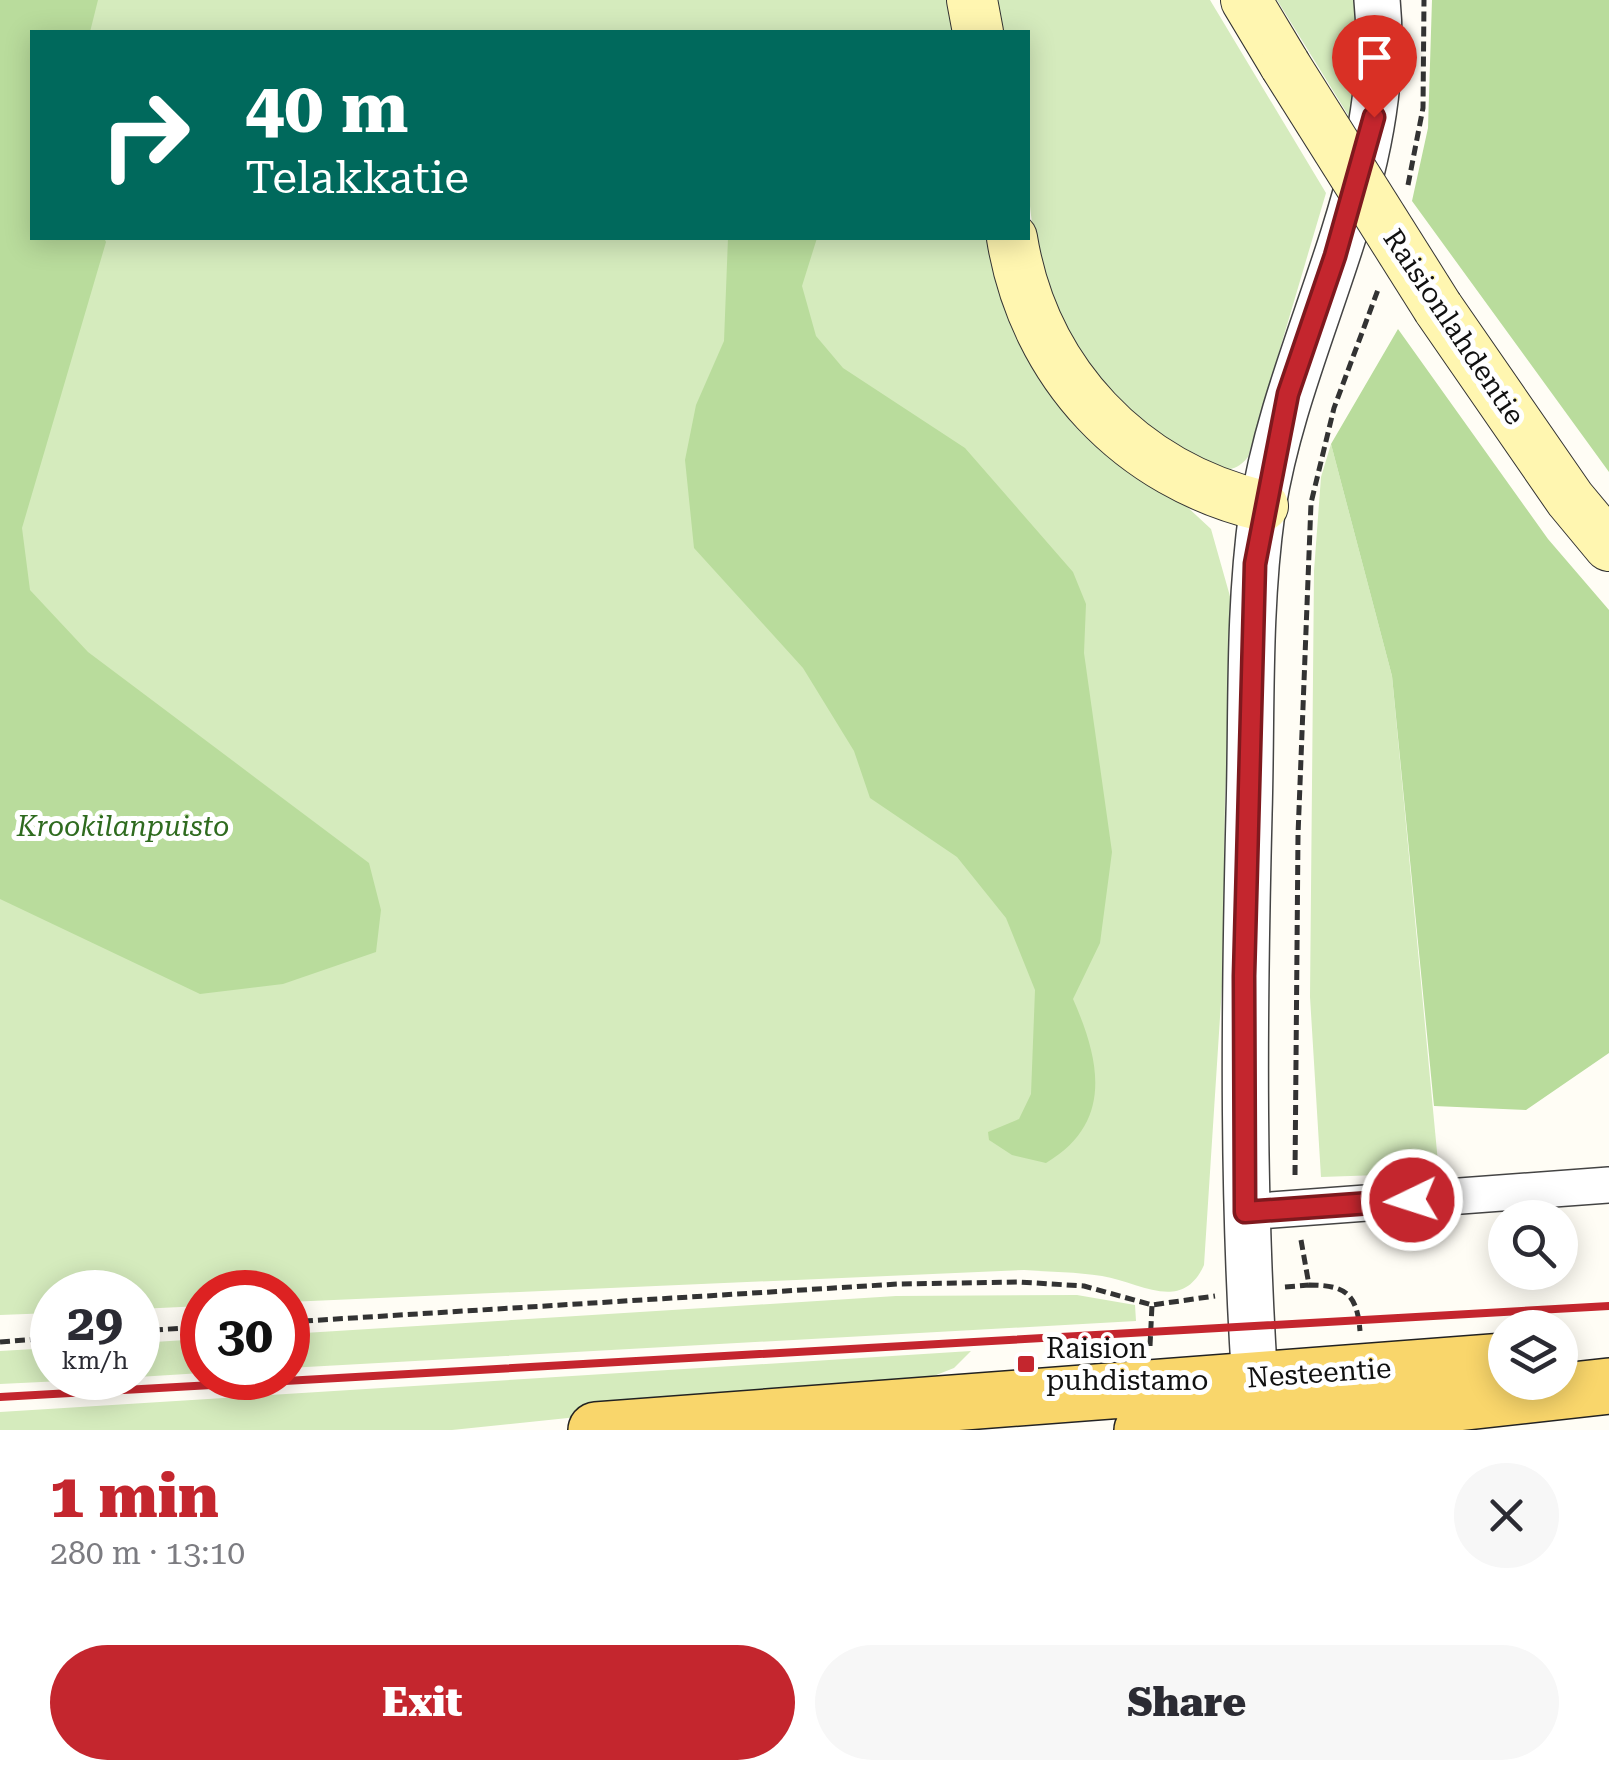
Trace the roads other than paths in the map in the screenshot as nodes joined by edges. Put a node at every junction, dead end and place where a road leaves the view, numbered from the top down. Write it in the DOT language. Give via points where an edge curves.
graph roads {
  1 [pos="972,0"];
  2 [pos="1246,0"];
  3 [pos="1376,0"];
  4 [pos="978,30"];
  5 [pos="1013,240"];
  6 [pos="1263,506"];
  7 [pos="1609,546"];
  8 [pos="1609,1185"];
  9 [pos="1245,1212"];
  10 [pos="1609,1354"];
  11 [pos="1578,1356"];
  12 [pos="1488,1361"];
  13 [pos="1609,1386"];
  14 [pos="1256,1400"];
  15 [pos="596,1430"];
  16 [pos="1142,1430"];
  1 -- 4 [label="main road"];
  2 -- 7 [label="main road, Raisionlahdentie, bridge" via="1438,308"];
  3 -- 6 [label="street" via="1374,117 1288,394"];
  5 -- 6 [label="main road" via="1039,328 1075,386 1118,434 1170,473 1214,495"];
  6 -- 9 [label="street" via="1255,564 1244,976"];
  8 -- 9 [label="street"];
  9 -- 14 [label="street"];
  10 -- 11 [label="main road"];
  12 -- 14 [label="main road, Nesteentie" via="1364,1370"];
  13 -- 14 [label="main road, Nesteentie"];
  14 -- 15 [label="main road, Nesteentie"];
  14 -- 16 [label="main road, Nesteentie"];
}
